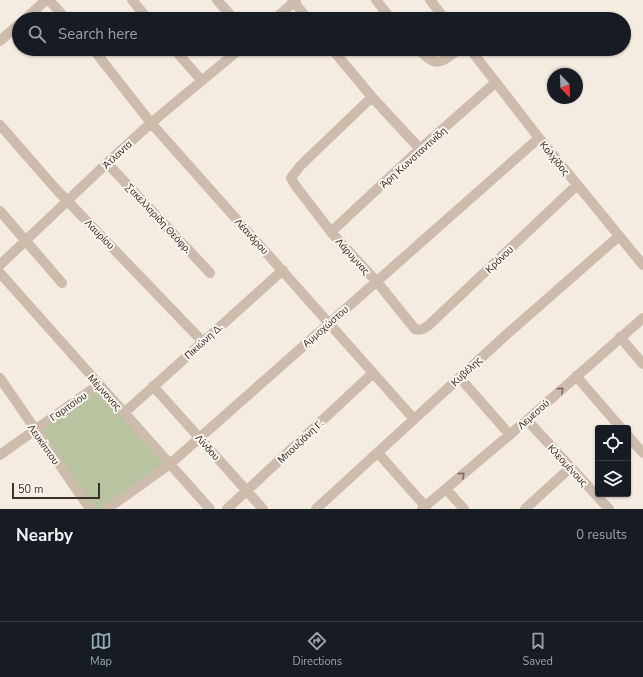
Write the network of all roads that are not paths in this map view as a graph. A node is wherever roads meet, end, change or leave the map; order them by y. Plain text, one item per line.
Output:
1 (47, 0) edge
2 (132, 0) edge
3 (217, 0) edge
4 (376, 0) edge
5 (430, 0) edge
6 (294, 1) edge
7 (32, 12) edge
8 (59, 12) edge
9 (142, 12) edge
10 (228, 12) edge
11 (282, 12) edge
12 (303, 12) edge
13 (385, 12) edge
14 (440, 12) edge
15 (12, 30) edge
16 (0, 41) edge
17 (98, 56) edge
18 (180, 56) edge
19 (232, 56) edge
20 (338, 56) edge
21 (425, 56) edge
22 (450, 56) edge
23 (476, 56) edge
24 (202, 81) junction
25 (496, 82) junction
26 (372, 97) junction
27 (151, 123) junction
28 (0, 125) edge
29 (539, 138) junction
30 (420, 149) junction
31 (107, 163) junction
32 (577, 185) junction
33 (68, 201) junction
34 (0, 211) edge
35 (331, 232) junction
36 (619, 236) junction
37 (26, 240) junction
38 (0, 265) edge
39 (643, 265) edge
40 (283, 270) junction
41 (0, 273) edge
42 (210, 273) dead end
43 (377, 282) junction
44 (62, 283) dead end
45 (643, 318) edge
46 (329, 323) junction
47 (418, 330) joint
48 (620, 337) junction
49 (203, 342) junction
50 (643, 364) edge
51 (373, 373) junction
52 (576, 376) junction
53 (0, 378) edge
54 (460, 378) junction
55 (98, 385) junction
56 (153, 386) junction
57 (124, 413) junction
58 (414, 419) junction
59 (527, 420) junction
60 (618, 425) edge
61 (34, 429) junction
62 (510, 435) junction
63 (200, 438) junction
64 (631, 439) edge
65 (378, 453) junction
66 (643, 453) edge
67 (0, 455) edge
68 (170, 464) junction
69 (571, 467) junction
70 (446, 489) junction
71 (247, 491) junction
72 (424, 508) edge
73 (90, 509) edge
74 (107, 509) edge
75 (210, 509) edge
76 (227, 509) edge
77 (263, 509) edge
78 (316, 509) edge
79 (464, 509) edge
80 (525, 509) edge
81 (609, 509) edge

1 - 7 street
1 - 8 street
2 - 9 street
3 - 10 street
4 - 13 street
5 - 14 street
6 - 11 street
6 - 12 street
15 - 16 street
17 - 27 street, Λέανδρου
18 - 24 street
19 - 24 street, Άτλαντα
20 - 26 street
21 - 22 street
23 - 25 street, Κολχίδος
24 - 27 street, Άτλαντα
25 - 29 street, Κολχίδος
25 - 30 street, Άρη Κωνσταντινίδη
26 - 30 street
26 - 35 street, Λάρυμνας
27 - 31 street, Άτλαντα
27 - 40 street, Λέανδρου
28 - 33 street, Λαυρίου
29 - 32 street, Κολχίδος
29 - 43 street, Αμμοχώστου
30 - 35 street, Άρη Κωνσταντινίδη
31 - 33 street, Άτλαντα
31 - 42 street, Σακελλαρίδη Θεόφρ.
32 - 36 street, Κολχίδος
32 - 47 street, Κρόνου
33 - 37 street, Άτλαντα
33 - 49 street, Λαυρίου
34 - 37 street
35 - 43 street, Λάρυμνας
36 - 39 street, Κολχίδος
36 - 54 street, Κυβέλης
37 - 38 street, Άτλαντα
37 - 44 street
40 - 46 street, Λέανδρου
40 - 49 street, Πικιώνη Δ.
41 - 55 street, Μέμνονος
43 - 46 street, Αμμοχώστου
43 - 47 street, Λάρυμνας
45 - 48 street, Λεμεσού
46 - 51 street, Λέανδρου
46 - 63 street, Αμμοχώστου
48 - 50 street
48 - 52 street, Λεμεσού
49 - 56 street, Πικιώνη Δ.
51 - 58 street, Λέανδρου
51 - 71 street, Μπουζιάνη Γ.
59 -> 52 street, Λεμεσού
52 - 60 street
53 - 61 street, Λευκίππου
54 - 58 street, Κυβέλης
54 - 62 street
55 - 57 street, Μέμνονος
55 - 61 street, Γαριτσίου
56 - 57 street, Πικιώνη Δ.
56 - 63 street, Λίνδου
57 - 68 street, Μέμνονος
58 - 65 street, Κυβέλης
59 - 62 street, Λεμεσού
59 - 69 street, Κλεομένους
61 - 67 street, Γαριτσίου
61 - 73 street, Λευκίππου
70 -> 62 street, Λεμεσού
63 - 68 street, Αμμοχώστου
63 - 71 street, Λίνδου
64 - 66 street
65 - 72 street
65 - 78 street, Κυβέλης
68 - 74 street, Αμμοχώστου
68 - 75 street, Μέμνονος
69 - 80 street
69 - 81 street, Κλεομένους
70 - 72 street, Λεμεσού
70 - 79 street
71 - 76 street, Μπουζιάνη Γ.
71 - 77 street, Λίνδου

